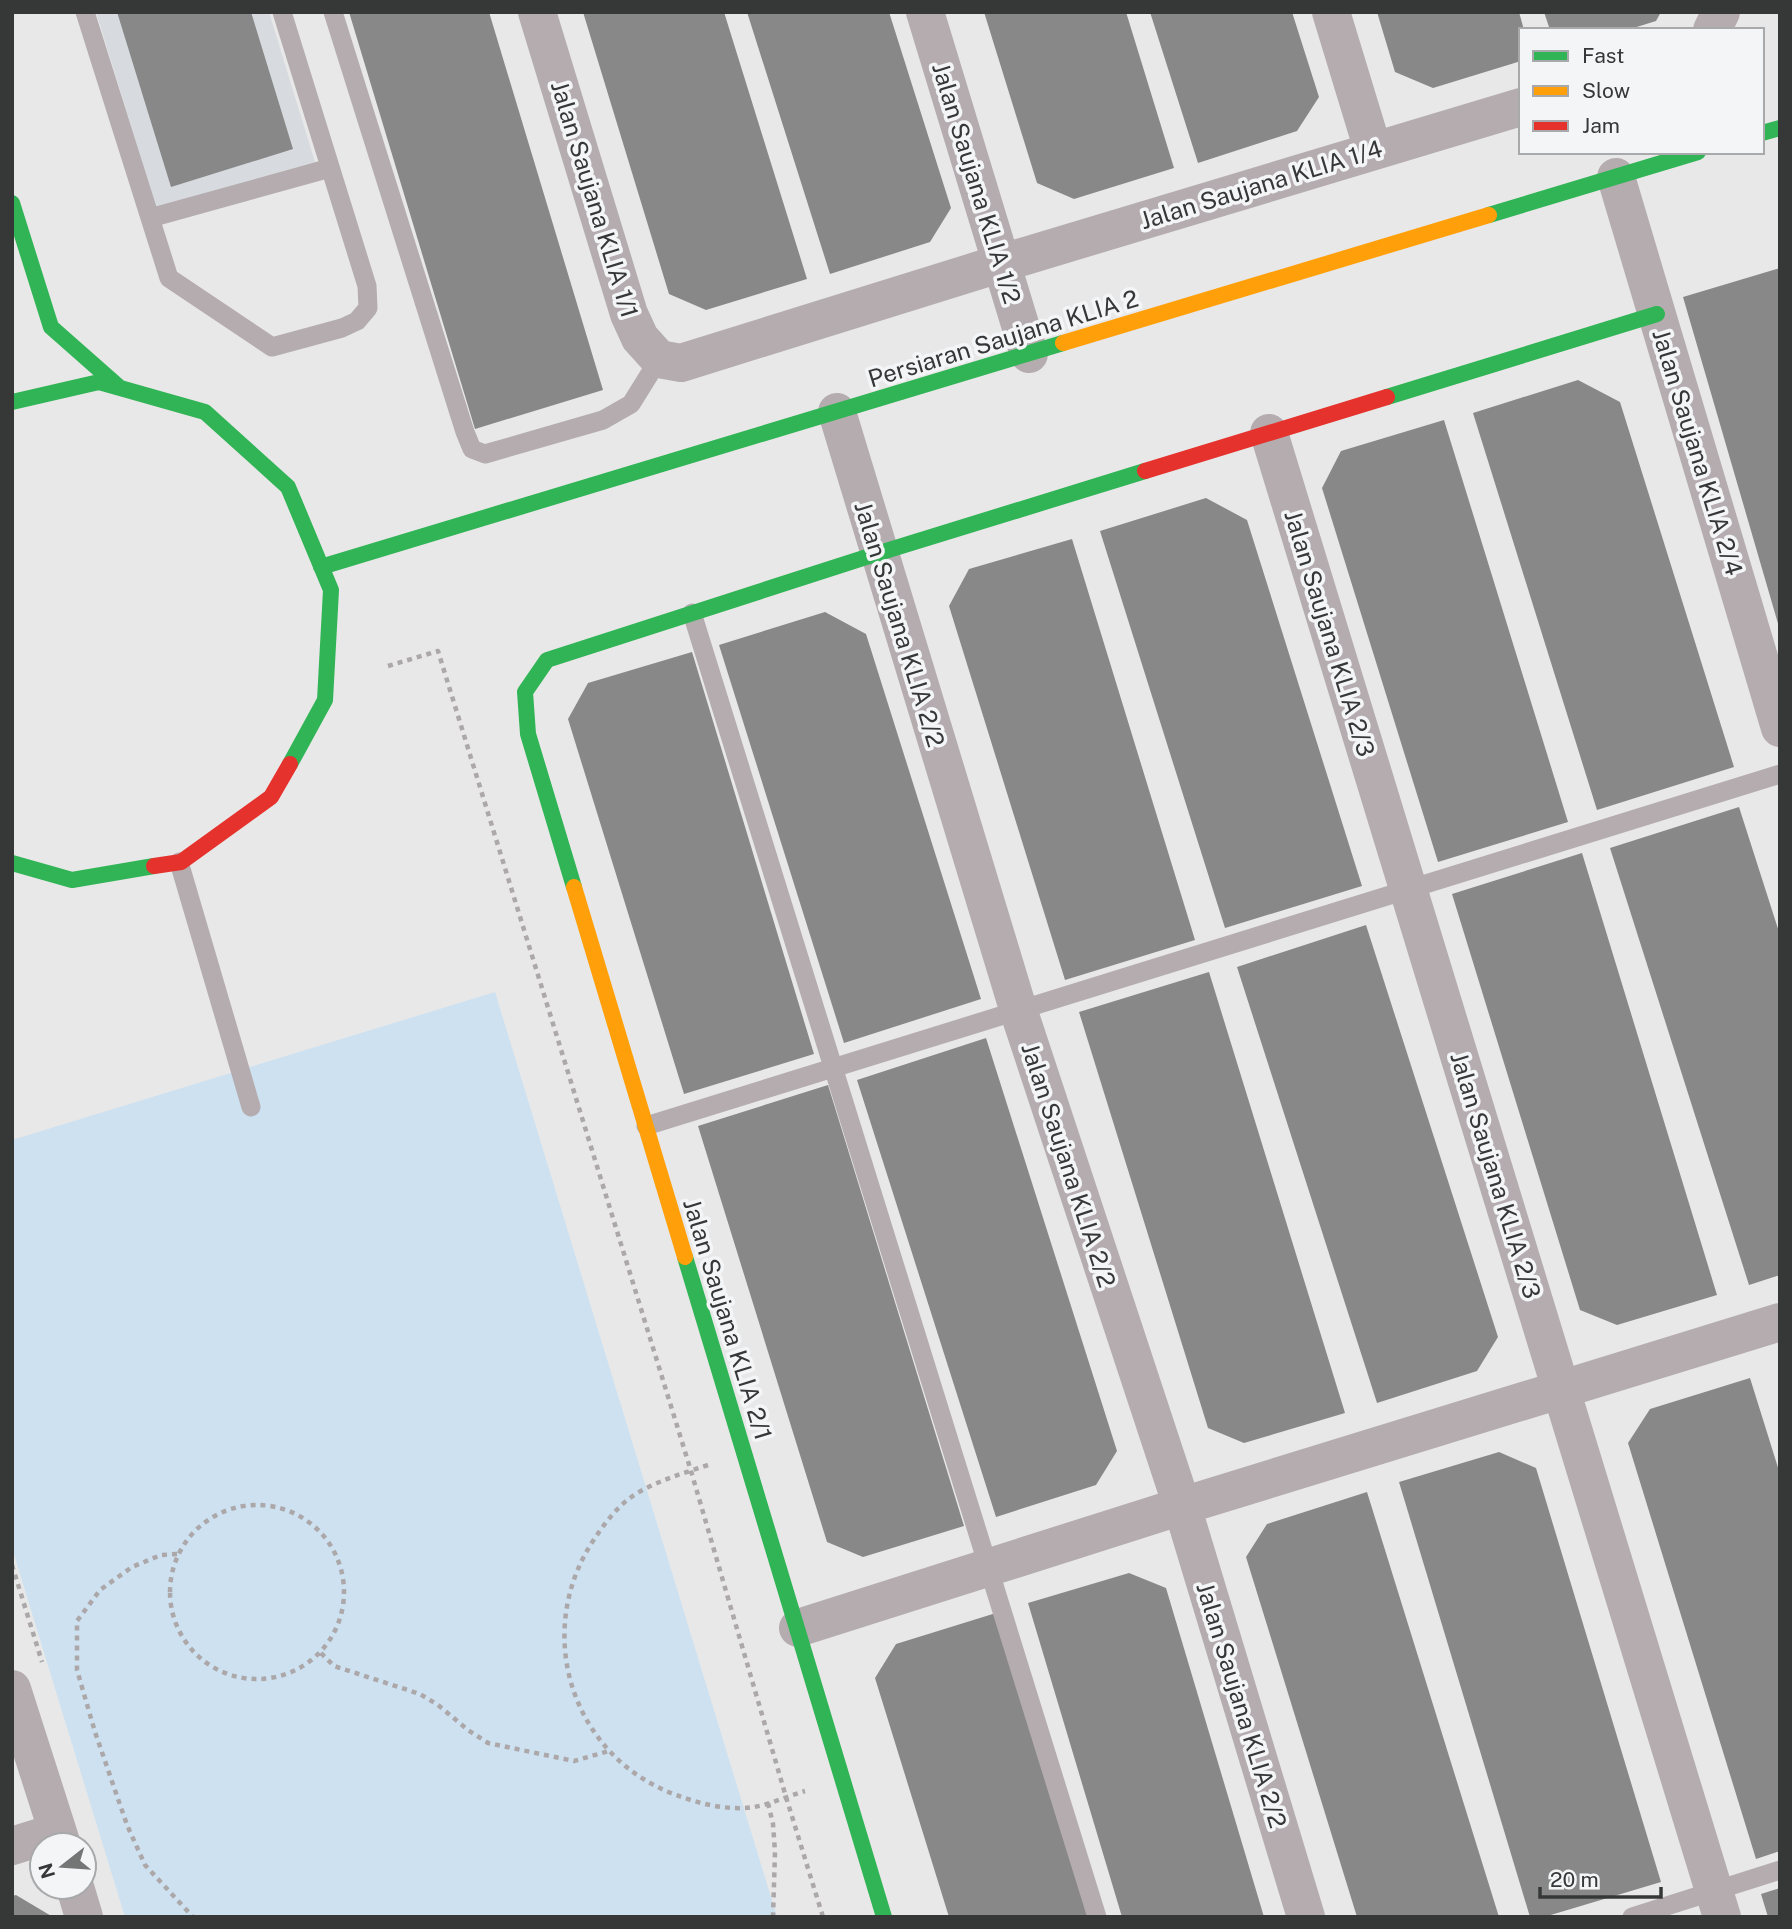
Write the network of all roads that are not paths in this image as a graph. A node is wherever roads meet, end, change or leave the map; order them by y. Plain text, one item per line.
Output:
1 (85, 12) edge
2 (282, 12) edge
3 (333, 12) edge
4 (537, 12) edge
5 (925, 12) edge
6 (1331, 12) edge
7 (1721, 12) edge
8 (1714, 28) edge
9 (1519, 108) edge
10 (1373, 150) junction
11 (1691, 154) edge
12 (330, 168) junction
13 (1616, 177) junction
14 (12, 203) edge
15 (150, 218) junction
16 (1002, 263) junction
17 (1657, 314) junction
18 (1029, 354) junction
19 (659, 359) junction
20 (119, 387) junction
21 (12, 402) edge
22 (837, 412) junction
23 (1269, 433) junction
24 (879, 554) junction
25 (321, 567) junction
26 (692, 613) junction
27 (1780, 728) edge
28 (1780, 774) edge
29 (179, 862) junction
30 (12, 863) edge
31 (1408, 889) junction
32 (1019, 1012) junction
33 (832, 1069) junction
34 (251, 1107) dead end
35 (646, 1126) junction
36 (1780, 1322) edge
37 (1562, 1391) junction
38 (1182, 1506) junction
39 (990, 1567) junction
40 (798, 1628) junction
41 (12, 1689) edge
42 (57, 1831) edge
43 (1780, 1870) edge
44 (1718, 1904) edge
45 (884, 1917) edge
46 (1097, 1917) edge
47 (1306, 1917) edge
48 (1632, 1917) edge

1 - 15 lane
2 - 12 lane
3 - 19 lane
4 - 19 street, Jalan Saujana KLIA 1/1
5 - 16 street, Jalan Saujana KLIA 1/2
6 - 10 street
7 - 8 street
9 - 10 street, Jalan Saujana KLIA 1/4
10 - 16 street, Jalan Saujana KLIA 1/4
11 - 13 street, Persiaran Saujana KLIA 2
12 - 15 lane
12 - 15 lane
13 - 17 street, Jalan Saujana KLIA 2/4
13 - 18 street, Persiaran Saujana KLIA 2
14 - 20 street
16 - 18 street, Jalan Saujana KLIA 1/2
16 - 19 street
17 - 23 street, Jalan Saujana KLIA 2/1
17 - 27 street, Jalan Saujana KLIA 2/4
18 - 22 street, Persiaran Saujana KLIA 2
20 - 21 street
20 - 25 street
22 - 24 street, Jalan Saujana KLIA 2/2
22 - 25 street, Persiaran Saujana KLIA 2
23 - 24 street, Jalan Saujana KLIA 2/1
23 - 31 street, Jalan Saujana KLIA 2/3
24 - 26 street, Jalan Saujana KLIA 2/1
24 - 32 street, Jalan Saujana KLIA 2/2
25 - 29 street
26 - 33 lane
26 - 35 street, Jalan Saujana KLIA 2/1
28 - 31 lane
29 - 30 street
29 - 34 lane
31 - 32 lane
31 - 37 street, Jalan Saujana KLIA 2/3
32 - 33 lane
32 - 38 street, Jalan Saujana KLIA 2/2
33 - 35 lane
33 - 39 lane
35 - 40 street, Jalan Saujana KLIA 2/1
36 - 37 street
37 - 38 street
37 - 44 street, Jalan Saujana KLIA 2/3
38 - 39 street
38 - 47 street, Jalan Saujana KLIA 2/2
39 - 40 street
39 - 46 lane
40 - 45 street, Jalan Saujana KLIA 2/1
41 - 42 street
43 - 44 lane
44 - 48 lane

